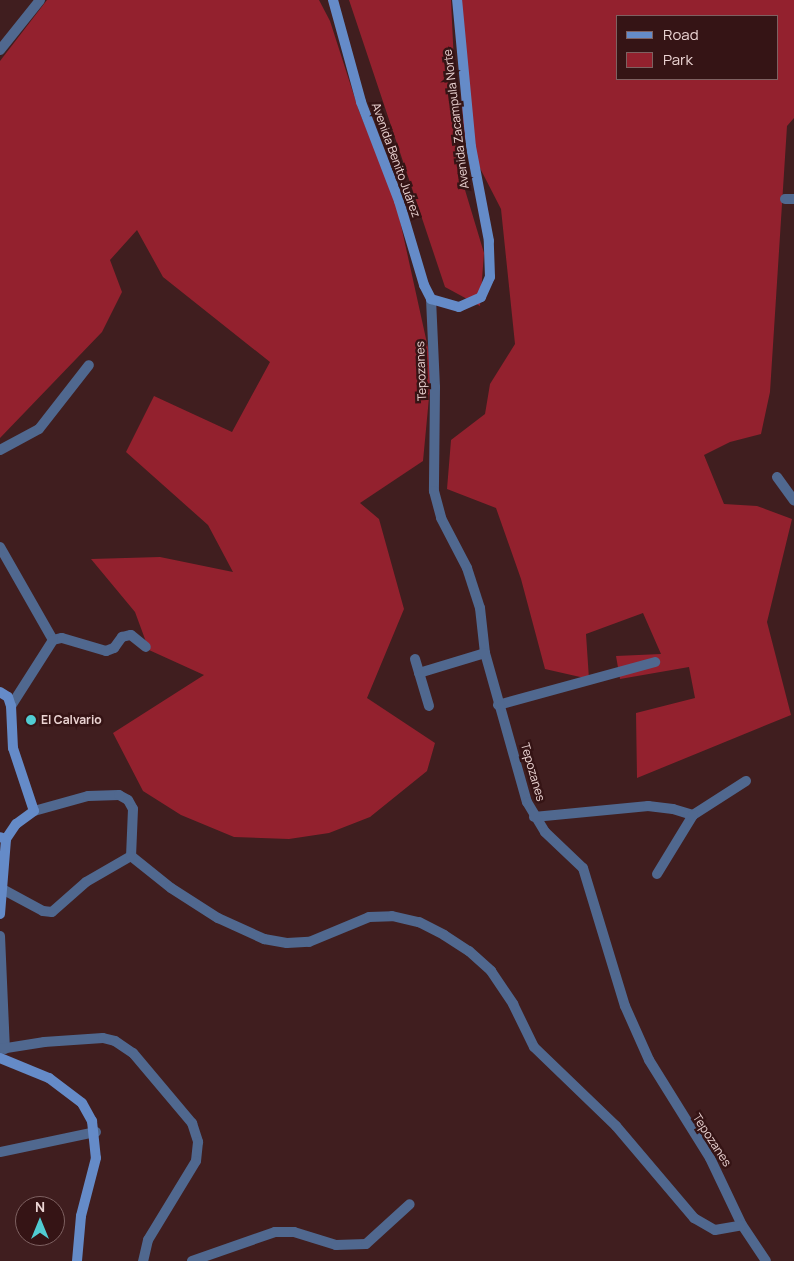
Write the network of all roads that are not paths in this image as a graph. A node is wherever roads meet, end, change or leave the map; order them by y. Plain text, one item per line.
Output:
1 (40, 0) edge
2 (333, 0) edge
3 (456, 0) edge
4 (0, 50) edge
5 (431, 299) junction
6 (88, 365) dead end
7 (0, 450) edge
8 (777, 477) dead end
9 (794, 500) edge
10 (0, 546) edge
11 (53, 640) junction
12 (146, 646) dead end
13 (485, 653) junction
14 (415, 659) dead end
15 (655, 662) dead end
16 (419, 673) junction
17 (0, 692) edge
18 (498, 705) junction
19 (11, 706) junction
20 (429, 706) dead end
21 (746, 781) dead end
22 (34, 811) junction
23 (693, 815) junction
24 (534, 817) junction
25 (3, 838) edge
26 (131, 856) junction
27 (3, 870) edge
28 (657, 874) dead end
29 (4, 890) junction
30 (0, 914) edge
31 (0, 936) edge
32 (2, 1052) edge
33 (96, 1132) junction
34 (0, 1152) edge
35 (410, 1204) dead end
36 (742, 1225) junction
37 (77, 1261) edge
38 (143, 1261) edge
39 (192, 1261) edge
40 (766, 1261) edge

1 - 4 street
2 - 5 main road, Avenida Benito Juárez
3 - 5 main road, Avenida Zacampula Norte
5 - 13 street, Tepozanes
6 - 7 street
8 - 9 street
10 - 11 street
11 - 12 street
11 - 19 street
13 - 16 street
13 - 18 street, Tepozanes
14 - 16 street
15 - 18 street
16 - 20 street
17 - 19 main road
18 - 24 street, Tepozanes
19 - 22 main road
21 - 23 street
22 - 25 main road
22 - 26 street
23 - 24 street
23 - 28 street
24 - 36 street, Tepozanes
25 - 27 main road
26 - 29 street
26 - 36 street
27 - 29 main road
29 - 30 main road
31 - 32 street
32 - 33 main road
32 - 38 street
33 - 34 street
33 - 37 main road
35 - 39 street
36 - 40 street, Tepozanes

